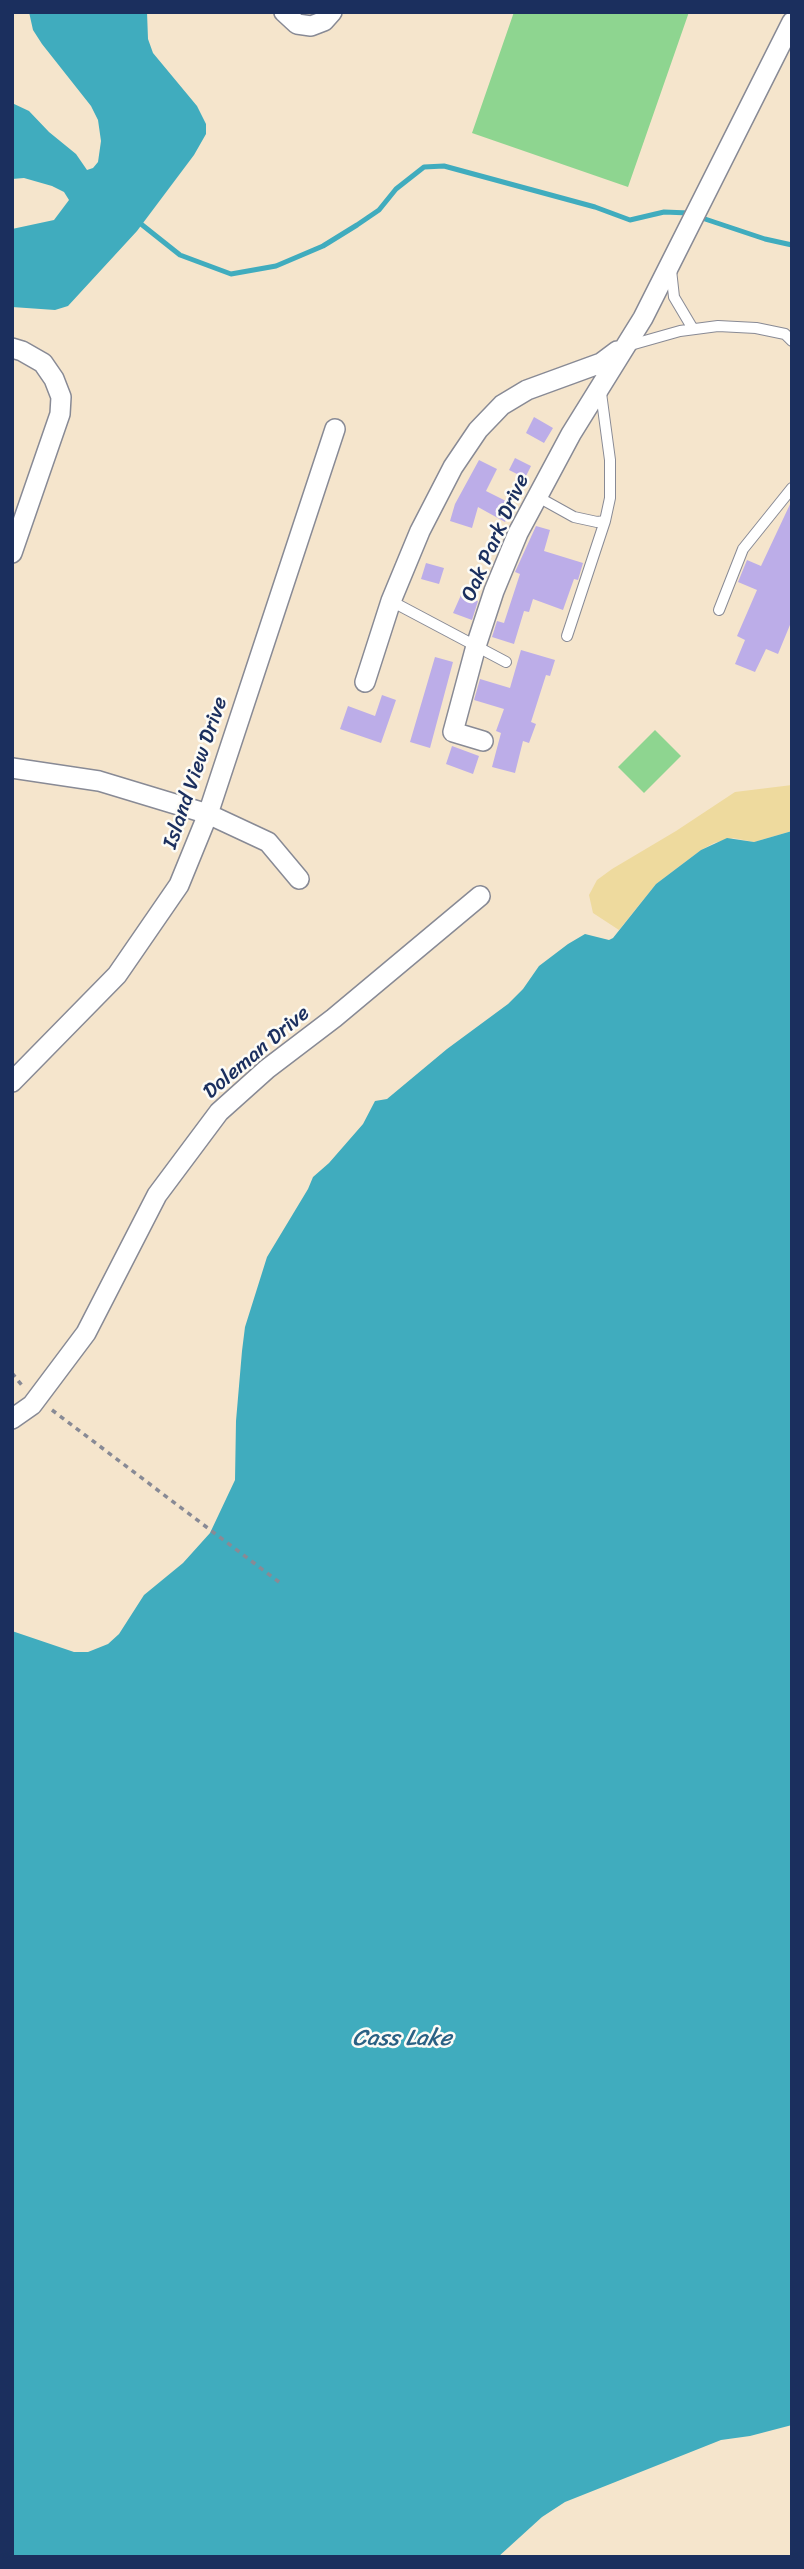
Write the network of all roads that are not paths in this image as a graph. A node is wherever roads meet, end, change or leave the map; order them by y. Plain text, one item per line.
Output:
1 (284, 12) edge
2 (332, 12) edge
3 (792, 22) edge
4 (670, 265) junction
5 (693, 329) junction
6 (792, 341) edge
7 (624, 347) junction
8 (12, 348) edge
9 (600, 386) junction
10 (335, 429) dead end
11 (792, 488) edge
12 (538, 497) junction
13 (605, 521) junction
14 (12, 553) edge
15 (391, 601) junction
16 (719, 610) dead end
17 (567, 636) dead end
18 (476, 646) junction
19 (506, 662) dead end
20 (365, 682) dead end
21 (483, 741) dead end
22 (12, 768) edge
23 (208, 814) junction
24 (299, 879) dead end
25 (480, 896) dead end
26 (12, 1082) edge
27 (12, 1419) edge

1 - 2 street
3 - 4 street, Oak Park Drive
4 - 5 lane
4 - 7 street, Oak Park Drive
5 - 6 lane
5 - 7 lane
7 - 9 street, Oak Park Drive
7 - 15 street, Oak Park Drive
8 - 14 street
9 - 12 street, Oak Park Drive
9 - 13 lane
10 - 23 street, Island View Drive
11 - 16 lane
12 - 13 lane
12 - 18 street, Oak Park Drive
13 - 17 lane
15 - 18 lane
15 - 20 street, Oak Park Drive
18 - 19 lane
18 - 21 street, Oak Park Drive
22 - 23 street
23 - 24 street
23 - 26 street, Island View Drive
25 - 27 street, Doleman Drive

